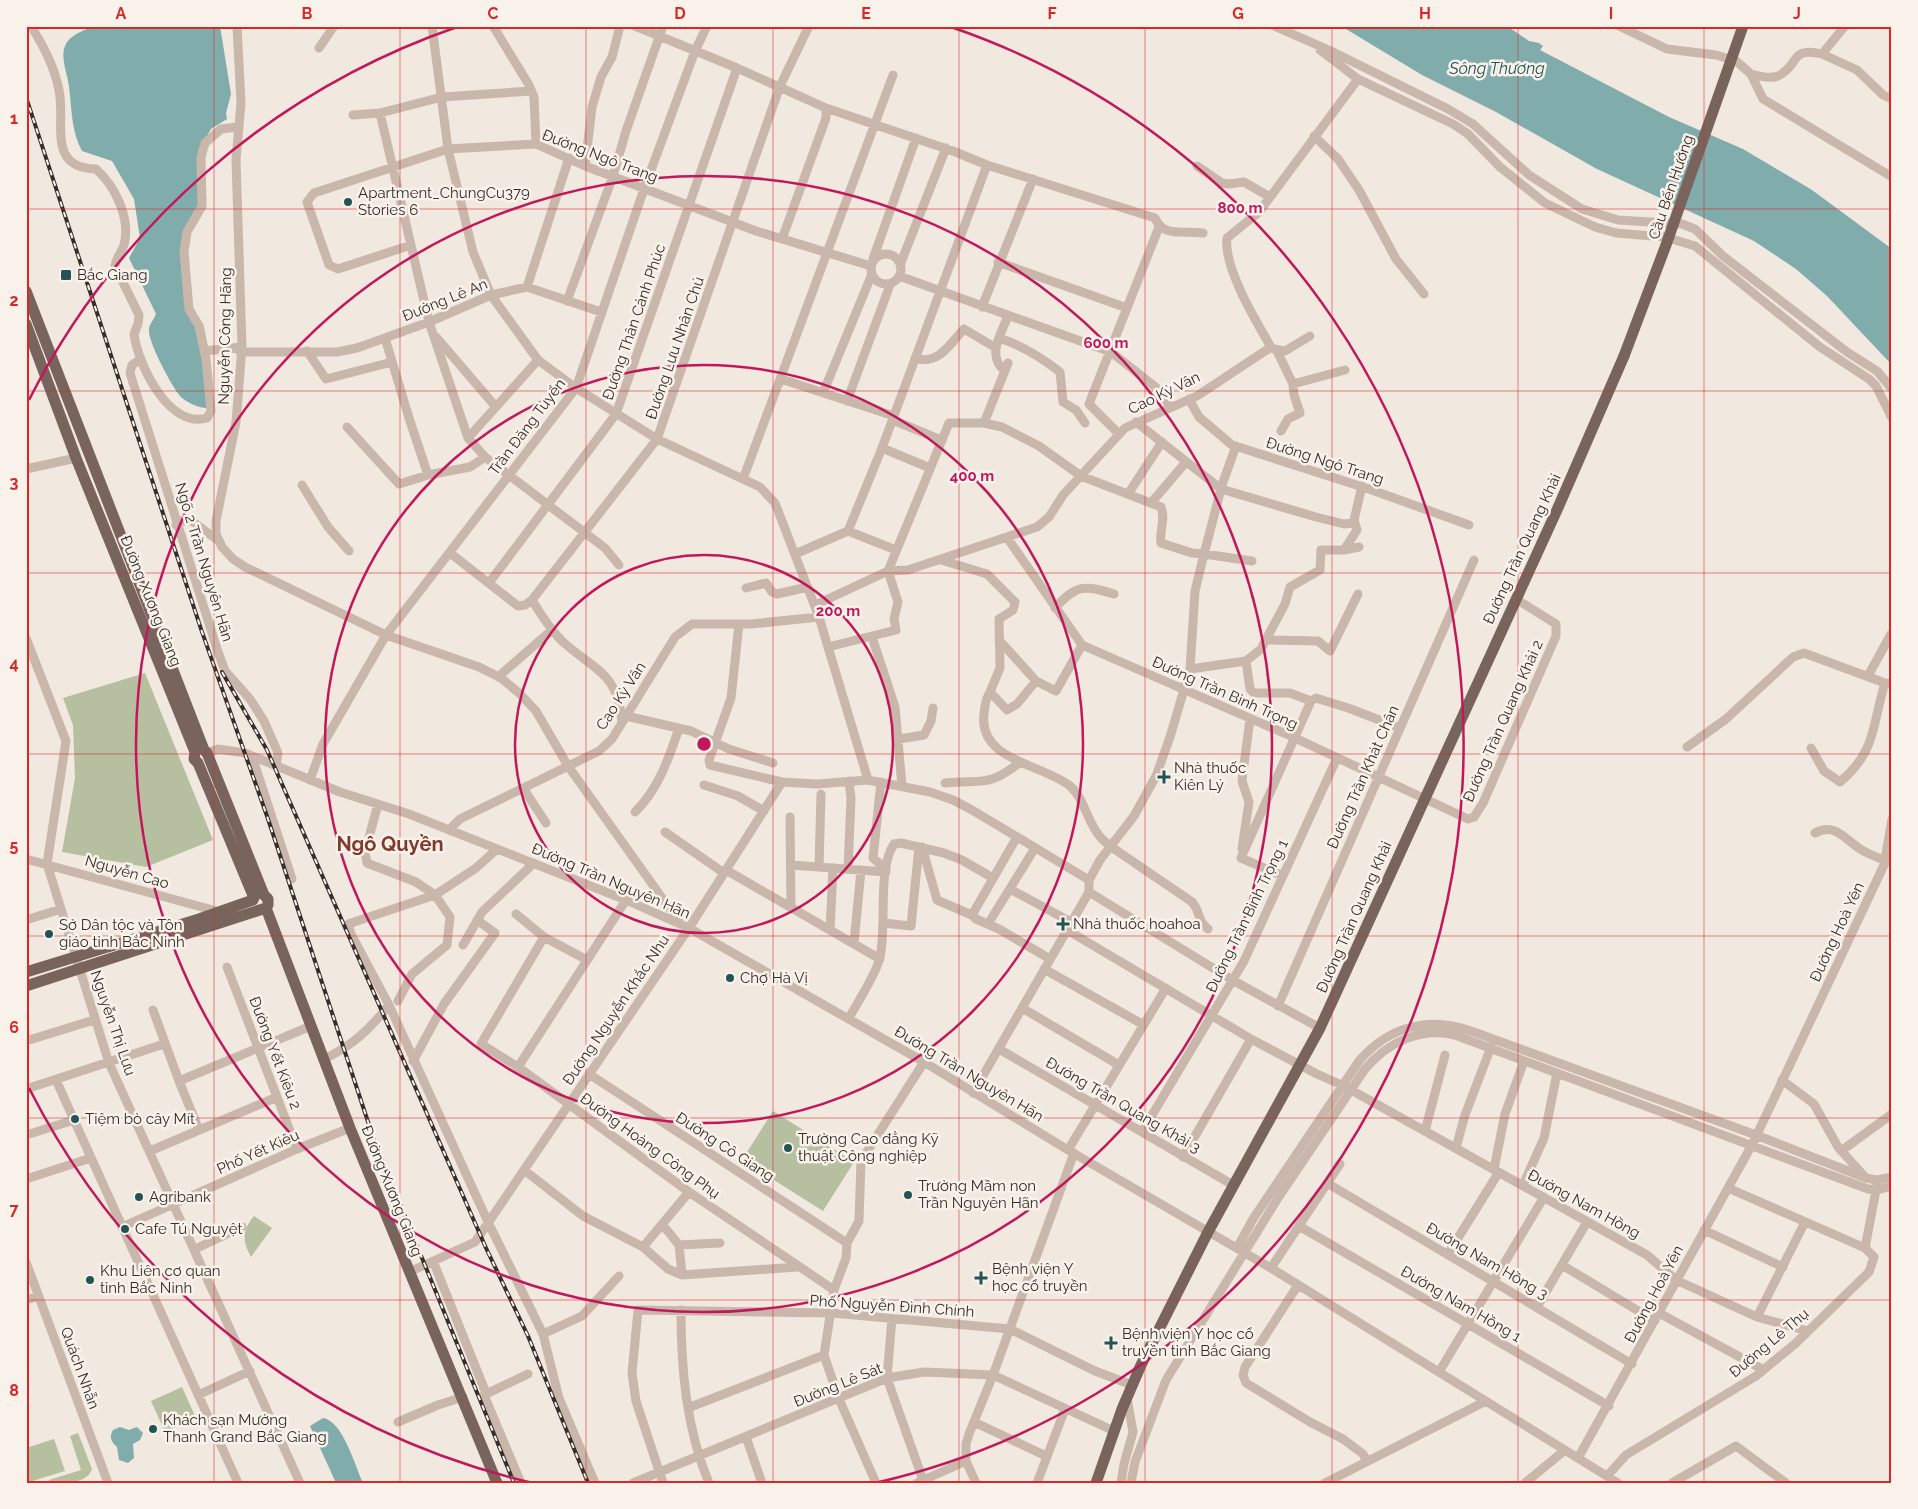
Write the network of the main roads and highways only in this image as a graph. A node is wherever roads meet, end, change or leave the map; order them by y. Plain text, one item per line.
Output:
1 (1743, 26) edge
2 (26, 291) edge
3 (26, 324) edge
4 (1624, 356) joint
5 (89, 454) junction
6 (77, 458) junction
7 (202, 755) junction
8 (259, 902) junction
9 (201, 924) junction
10 (26, 972) edge
11 (26, 986) edge
12 (497, 1483) edge
13 (1096, 1483) edge

1 - 4 main road, Cầu Bến Hướng, bridge
2 - 5 main road, Đường Xương Giang
3 - 6 main road, Đường Xương Giang
4 - 13 main road, Đường Trần Quang Khải
5 - 6 main road
5 - 7 main road, Đường Xương Giang
6 - 7 main road, Đường Xương Giang
7 - 8 main road, Đường Xương Giang
8 - 9 main road
8 - 9 main road
8 - 12 main road, Đường Xương Giang
9 - 10 main road
9 - 11 main road

